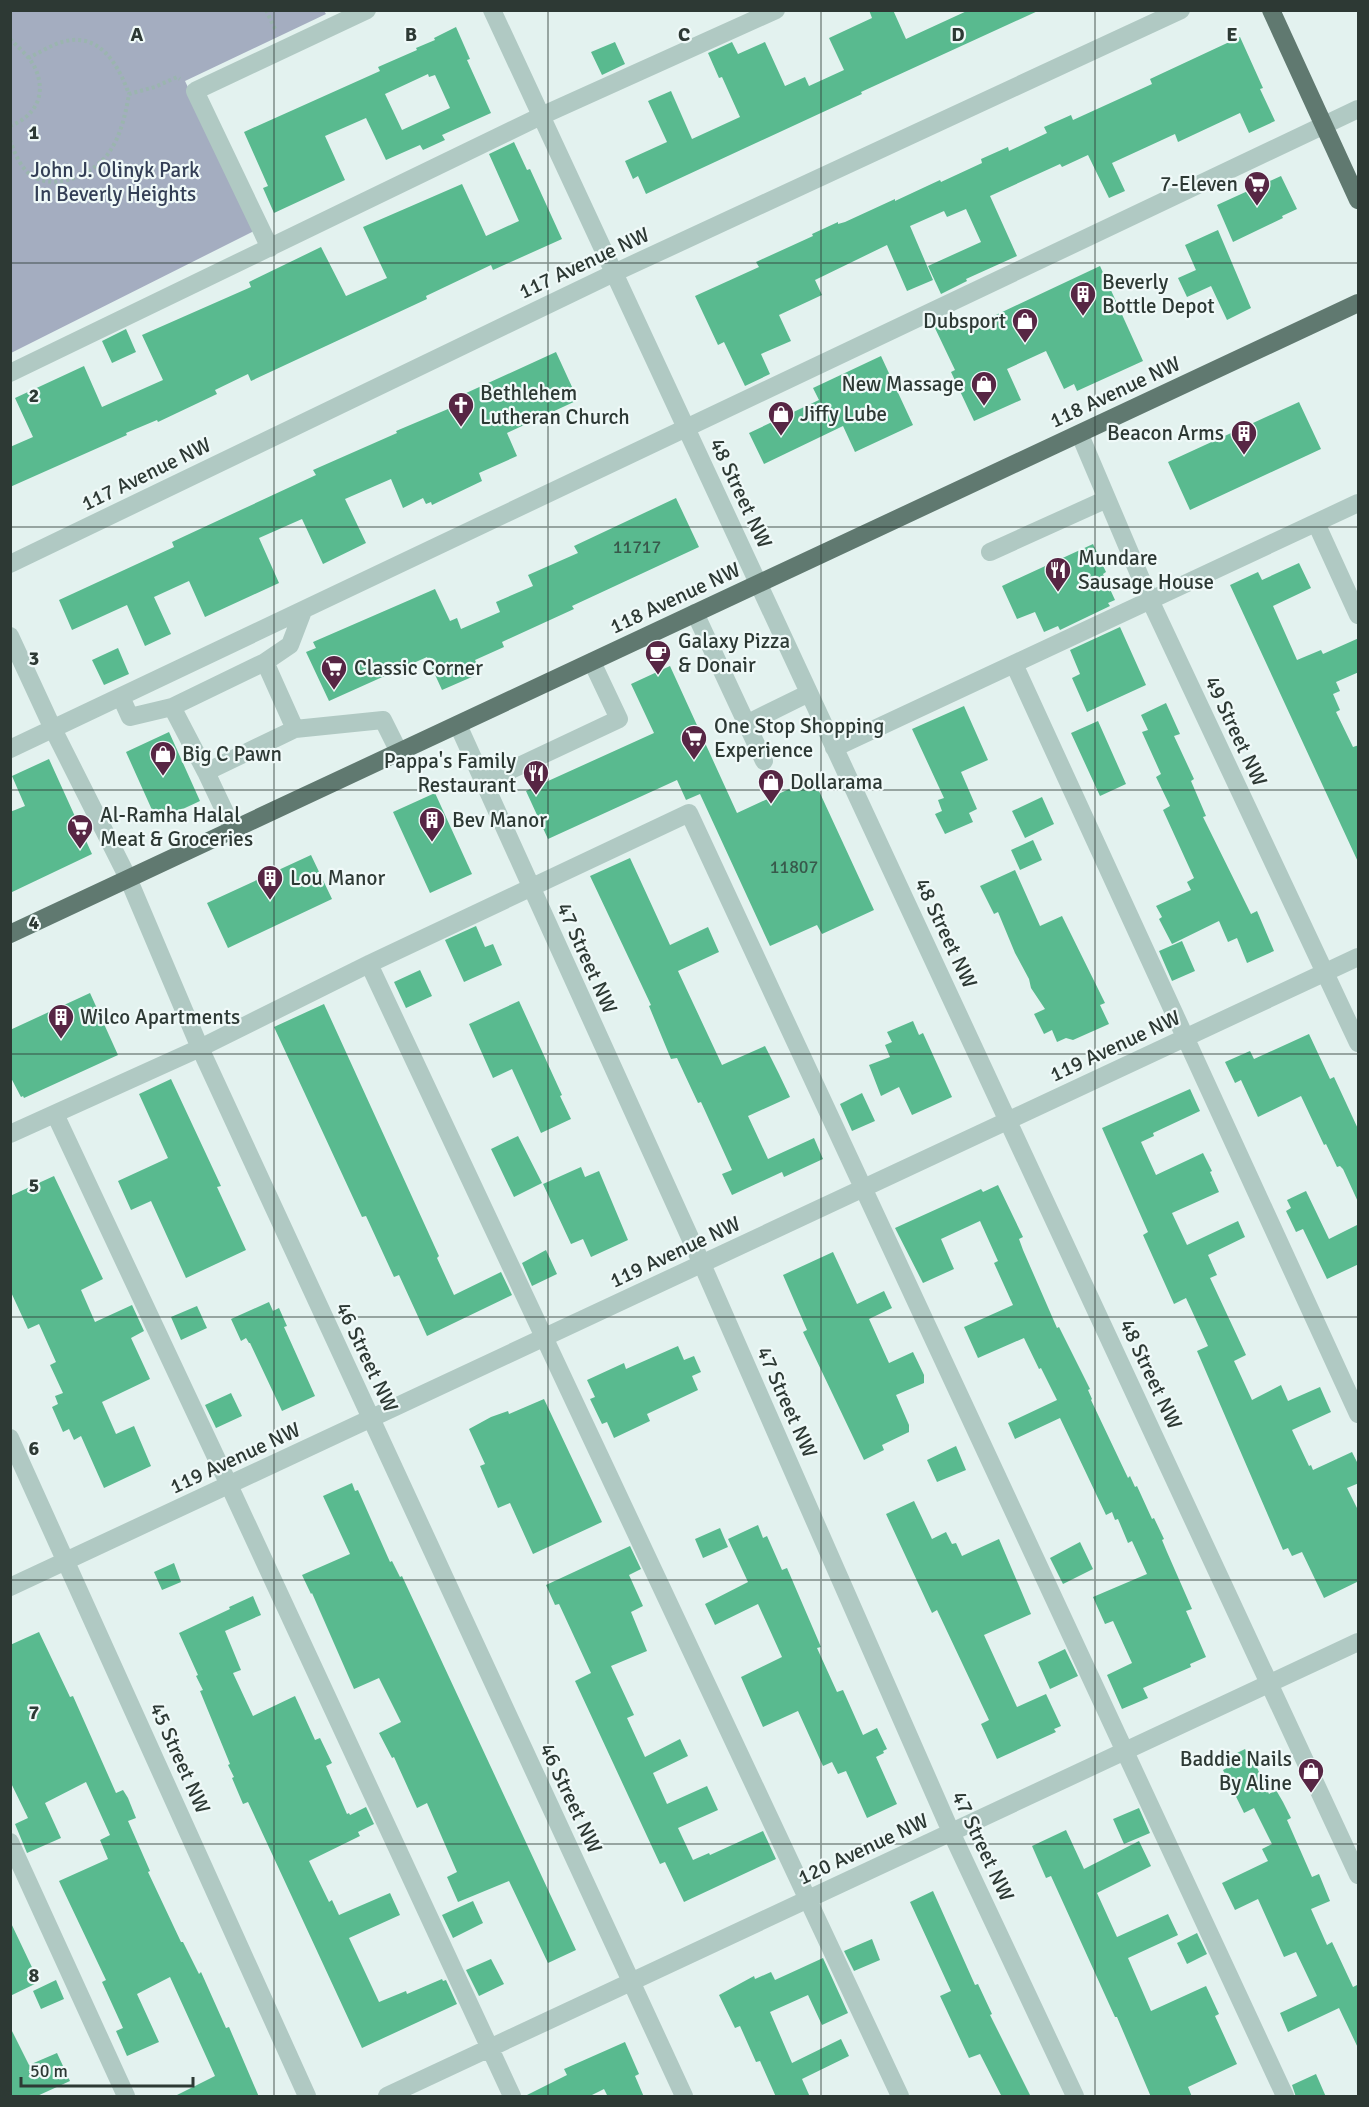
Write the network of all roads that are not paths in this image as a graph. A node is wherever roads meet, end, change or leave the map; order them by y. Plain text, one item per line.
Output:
1 (367, 10) edge
2 (492, 10) edge
3 (776, 10) edge
4 (1180, 10) edge
5 (1271, 10) edge
6 (341, 16) edge
7 (1359, 109) edge
8 (541, 116) junction
9 (1325, 124) junction
10 (1359, 201) edge
11 (270, 248) junction
12 (614, 273) junction
13 (1359, 303) edge
14 (10, 373) edge
15 (686, 429) junction
16 (1080, 435) junction
17 (1107, 499) junction
18 (1359, 503) edge
19 (1316, 523) junction
20 (990, 552) dead end
21 (10, 564) edge
22 (759, 584) junction
23 (1150, 600) junction
24 (303, 611) junction
25 (695, 614) junction
26 (1359, 615) edge
27 (10, 636) edge
28 (264, 662) junction
29 (592, 662) junction
30 (1014, 664) junction
31 (809, 693) junction
32 (121, 697) junction
33 (172, 707) junction
34 (746, 724) junction
35 (458, 725) junction
36 (53, 729) junction
37 (296, 729) junction
38 (834, 748) junction
39 (10, 749) edge
40 (399, 753) junction
41 (764, 761) dead end
42 (206, 772) junction
43 (483, 783) junction
44 (233, 829) junction
45 (128, 878) junction
46 (530, 887) junction
47 (10, 934) edge
48 (1359, 957) edge
49 (369, 964) junction
50 (1326, 972) junction
51 (1186, 1038) junction
52 (1359, 1043) edge
53 (200, 1048) junction
54 (55, 1114) junction
55 (1008, 1121) junction
56 (10, 1134) edge
57 (862, 1189) junction
58 (702, 1264) junction
59 (545, 1337) junction
60 (1359, 1414) edge
61 (371, 1419) junction
62 (10, 1438) edge
63 (229, 1485) junction
64 (67, 1561) junction
65 (10, 1587) edge
66 (1359, 1642) edge
67 (1269, 1683) junction
68 (1124, 1752) junction
69 (951, 1832) junction
70 (10, 1842) edge
71 (1359, 1875) edge
72 (808, 1899) junction
73 (631, 1982) junction
74 (490, 2048) junction
75 (126, 2097) edge
76 (307, 2097) edge
77 (387, 2097) edge
78 (512, 2097) edge
79 (684, 2097) edge
80 (900, 2097) edge
81 (1075, 2097) edge
82 (1285, 2097) edge

1 - 6 street
2 - 8 street, 48 Street NW
3 - 8 street
4 - 12 street, 117 Avenue NW
5 - 9 main road
6 - 11 street
7 - 9 street
8 - 11 street
8 - 12 street, 48 Street NW
9 - 10 main road
9 - 15 street
11 - 14 street
12 - 15 street, 48 Street NW
12 - 21 street, 117 Avenue NW
13 - 16 main road, 118 Avenue NW
15 - 22 street, 48 Street NW
15 - 24 street
16 - 17 street, 49 Street NW
16 - 22 main road, 118 Avenue NW
17 - 20 street
17 - 23 street, 49 Street NW
18 - 19 street
19 - 23 street
19 - 26 street
22 - 25 main road, 118 Avenue NW
22 - 31 street, 48 Street NW
23 - 30 street
23 - 50 street, 49 Street NW
24 - 28 street
24 - 32 street
25 - 29 main road, 118 Avenue NW
25 - 34 street
27 - 36 street, 46 Street NW
28 - 33 street
28 - 37 street
29 - 35 main road, 118 Avenue NW
29 - 43 street
30 - 38 street
30 - 51 street
31 - 34 street
31 - 38 street, 48 Street NW
32 - 33 street
32 - 36 street
33 - 42 street
34 - 41 street
35 - 40 main road, 118 Avenue NW
35 - 43 street, 47 Street NW
36 - 39 street
36 - 45 street, 46 Street NW
37 - 40 street
37 - 42 street
38 - 55 street, 48 Street NW
40 - 44 main road, 118 Avenue NW
42 - 44 street
43 - 46 street, 47 Street NW
44 - 45 main road, 118 Avenue NW
45 - 47 main road, 118 Avenue NW
45 - 53 street, 46 Street NW
46 - 49 street
46 - 57 street
46 - 58 street, 47 Street NW
48 - 50 street, 119 Avenue NW
49 - 53 street
49 - 59 street
50 - 51 street, 119 Avenue NW
50 - 52 street, 49 Street NW
51 - 55 street, 119 Avenue NW
51 - 60 street
53 - 54 street
53 - 61 street, 46 Street NW
54 - 56 street
54 - 63 street
55 - 57 street, 119 Avenue NW
55 - 67 street, 48 Street NW
57 - 58 street, 119 Avenue NW
57 - 68 street
58 - 59 street, 119 Avenue NW
58 - 69 street, 47 Street NW
59 - 61 street, 119 Avenue NW
59 - 72 street
61 - 63 street, 119 Avenue NW
61 - 73 street, 46 Street NW
62 - 64 street, 45 Street NW
63 - 64 street, 119 Avenue NW
63 - 74 street
64 - 65 street, 119 Avenue NW
64 - 76 street, 45 Street NW
66 - 67 street, 120 Avenue NW
67 - 68 street, 120 Avenue NW
67 - 71 street, 48 Street NW
68 - 69 street, 120 Avenue NW
68 - 82 street
69 - 72 street, 120 Avenue NW
69 - 81 street, 47 Street NW
70 - 75 street
72 - 73 street, 120 Avenue NW
72 - 80 street
73 - 74 street, 120 Avenue NW
73 - 79 street, 46 Street NW
74 - 77 street, 120 Avenue NW
74 - 78 street

